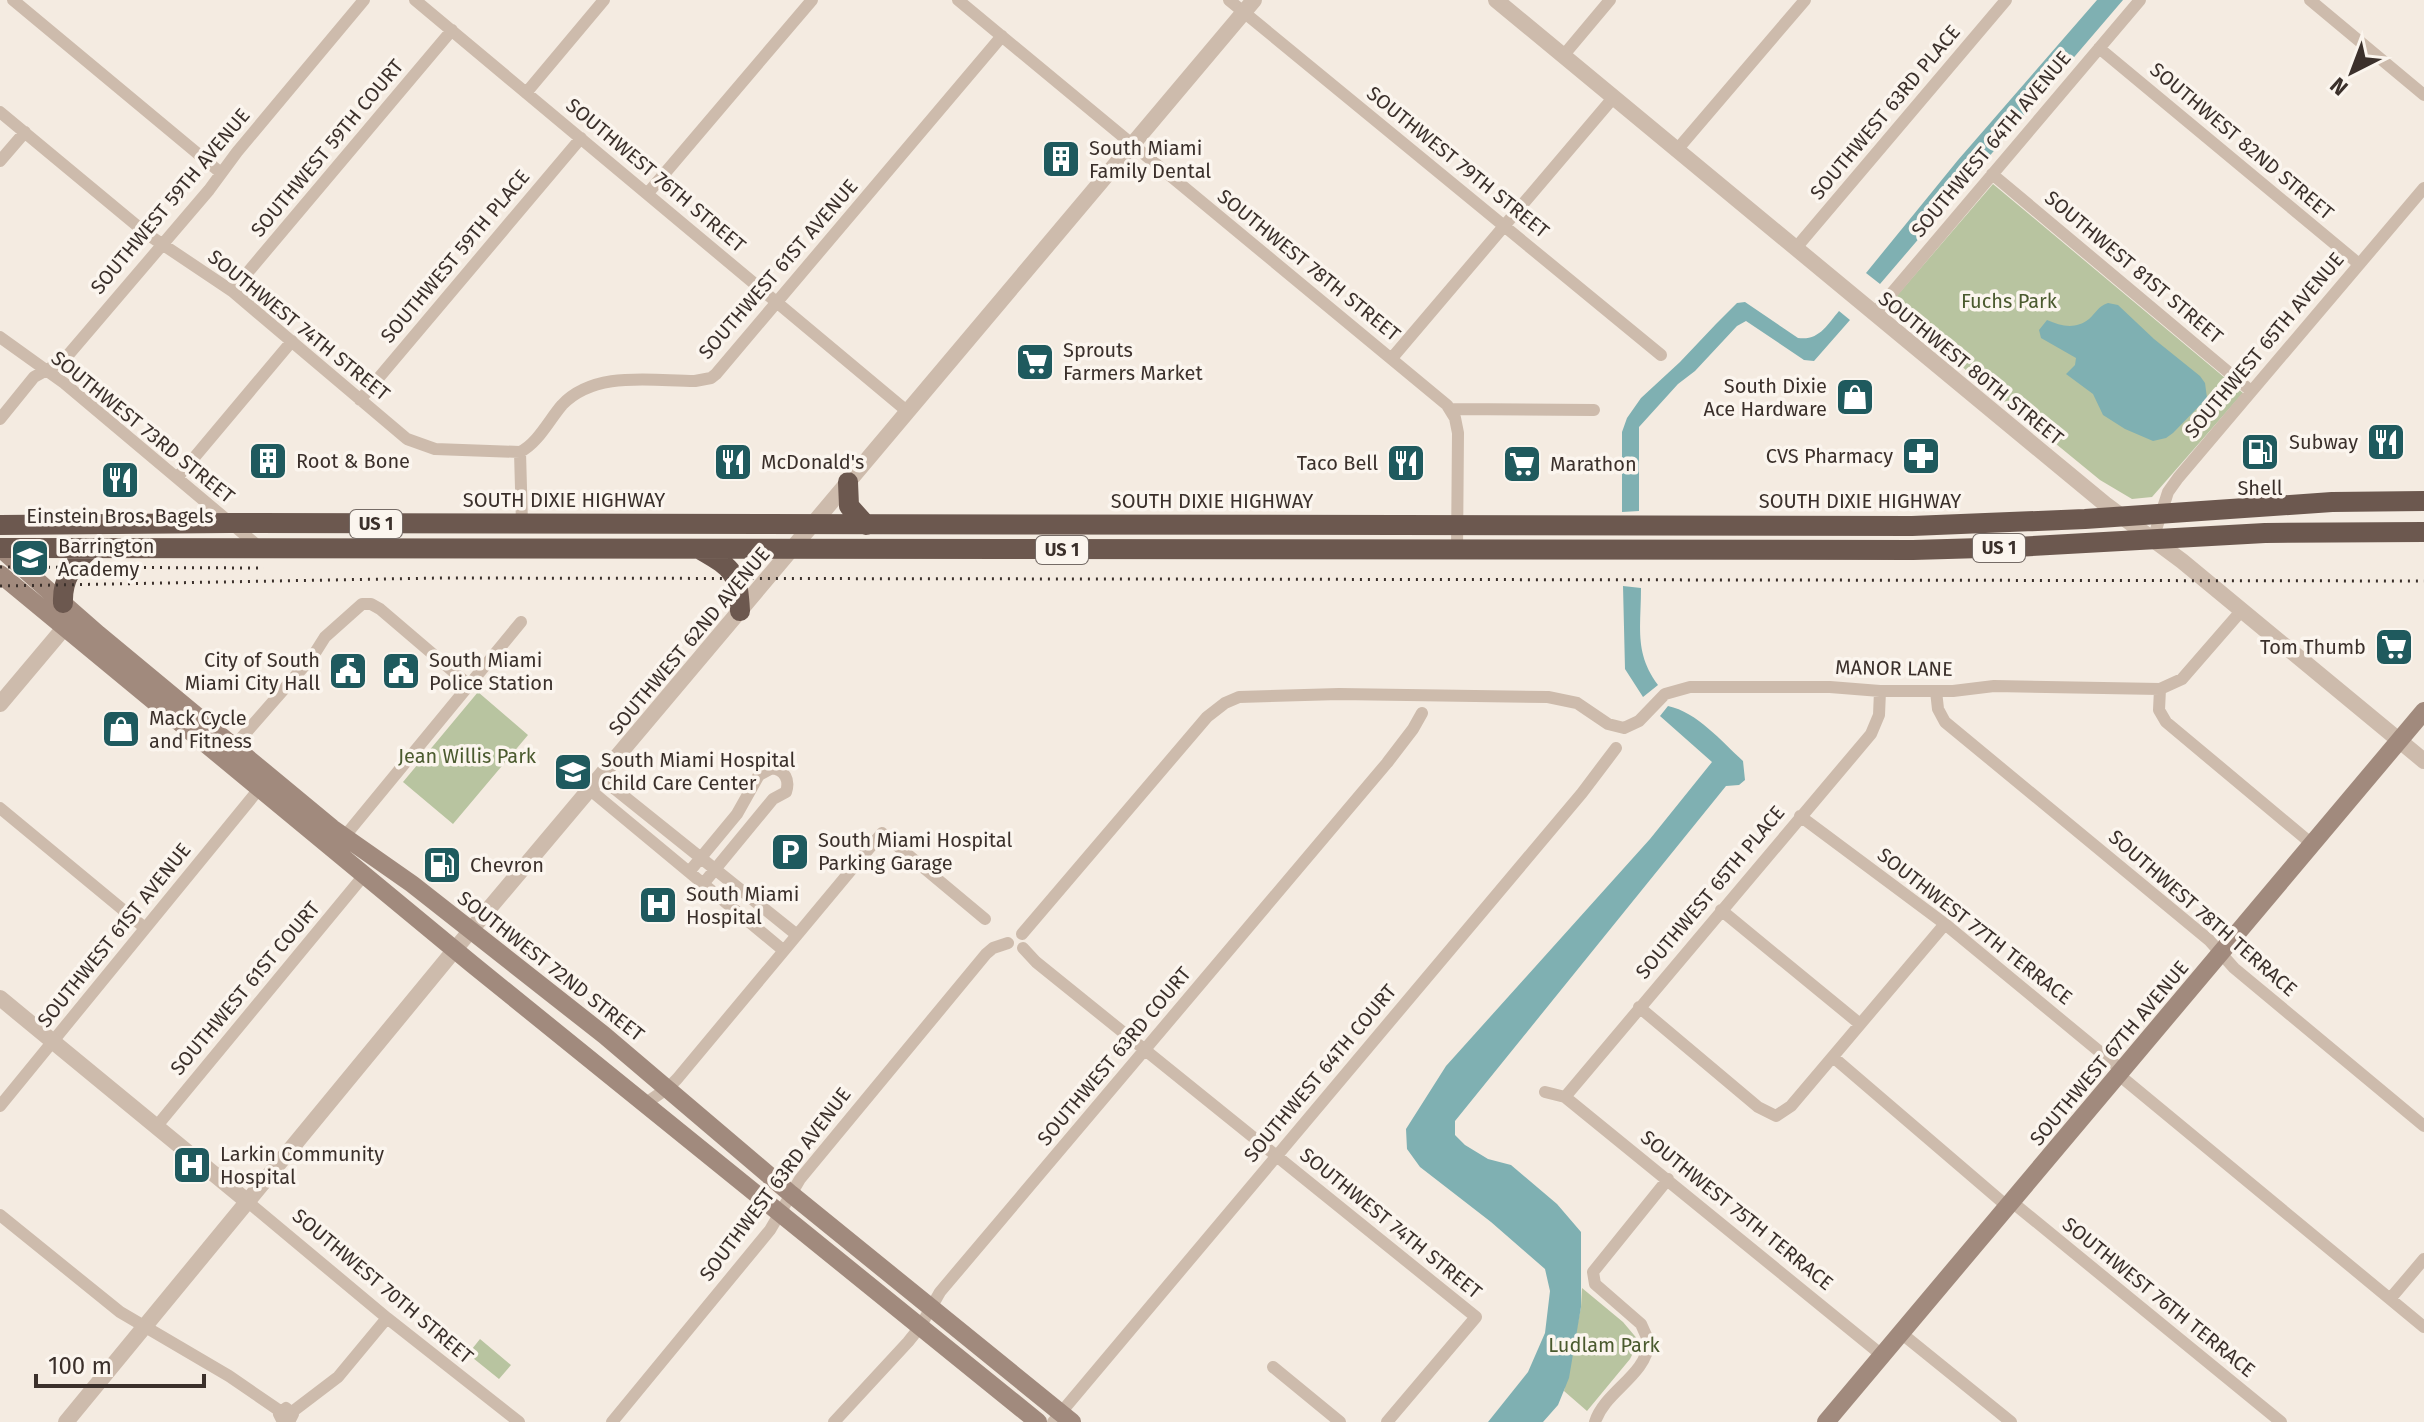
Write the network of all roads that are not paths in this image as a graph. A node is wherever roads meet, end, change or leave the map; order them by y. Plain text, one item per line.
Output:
1 (13, 0) edge
2 (364, 0) edge
3 (415, 0) edge
4 (604, 0) edge
5 (812, 0) edge
6 (958, 0) edge
7 (1229, 0) edge
8 (1496, 0) edge
9 (1610, 0) edge
10 (1805, 0) edge
11 (2006, 0) edge
12 (2140, 0) edge
13 (2310, 0) edge
14 (1249, 6) edge
15 (452, 30) junction
16 (1002, 36) junction
17 (2099, 48) junction
18 (1563, 56) junction
19 (526, 93) junction
20 (2424, 95) edge
21 (1613, 98) junction
22 (0, 112) edge
23 (25, 132) junction
24 (581, 138) junction
25 (1131, 145) junction
26 (1676, 151) junction
27 (0, 161) edge
28 (221, 173) junction
29 (1992, 174) junction
30 (2424, 188) edge
31 (648, 193) junction
32 (1504, 225) junction
33 (163, 245) junction
34 (1795, 249) junction
35 (2359, 264) junction
36 (232, 291) junction
37 (778, 302) junction
38 (1876, 316) junction
39 (0, 337) edge
40 (292, 341) junction
41 (1661, 355) dead end
42 (1392, 358) junction
43 (47, 371) junction
44 (2251, 391) junction
45 (360, 400) junction
46 (1450, 409) junction
47 (1594, 410) dead end
48 (908, 412) junction
49 (0, 419) edge
50 (520, 452) junction
51 (177, 478) junction
52 (848, 482) junction
53 (2424, 501) edge
54 (2162, 513) junction
55 (2120, 517) junction
56 (230, 523) junction
57 (522, 524) junction
58 (0, 525) edge
59 (813, 525) junction
60 (866, 525) junction
61 (1456, 525) junction
62 (1811, 525) junction
63 (2424, 532) edge
64 (2153, 539) junction
65 (0, 548) edge
66 (260, 548) junction
67 (1733, 548) junction
68 (90, 549) junction
69 (485, 549) junction
70 (549, 549) junction
71 (701, 550) junction
72 (793, 550) junction
73 (1457, 551) junction
74 (0, 574) edge
75 (63, 603) junction
76 (2242, 610) junction
77 (740, 611) junction
78 (521, 622) dead end
79 (64, 628) junction
80 (98, 634) junction
81 (469, 685) junction
82 (2160, 689) junction
83 (1880, 691) junction
84 (1936, 691) junction
85 (0, 704) edge
86 (2424, 711) edge
87 (1422, 713) dead end
88 (2399, 741) junction
89 (1616, 748) dead end
90 (229, 753) junction
91 (2424, 761) edge
92 (756, 782) junction
93 (594, 783) junction
94 (259, 789) junction
95 (773, 799) junction
96 (0, 808) edge
97 (1800, 816) junction
98 (339, 844) junction
99 (2312, 844) junction
100 (700, 859) junction
101 (714, 870) junction
102 (689, 872) junction
103 (365, 874) junction
104 (703, 884) junction
105 (1721, 910) junction
106 (985, 919) dead end
107 (1945, 924) junction
108 (145, 928) junction
109 (471, 930) junction
110 (797, 935) junction
111 (1022, 941) junction
112 (455, 949) junction
113 (783, 950) junction
114 (2220, 953) junction
115 (0, 998) edge
116 (1639, 1007) junction
117 (1860, 1024) junction
118 (52, 1041) junction
119 (1145, 1051) junction
120 (1833, 1057) junction
121 (2121, 1073) junction
122 (668, 1088) junction
123 (1545, 1092) dead end
124 (1565, 1097) junction
125 (646, 1103) junction
126 (0, 1106) edge
127 (2424, 1126) edge
128 (156, 1127) junction
129 (1276, 1157) junction
130 (1668, 1179) junction
131 (791, 1194) junction
132 (248, 1202) junction
133 (2010, 1204) junction
134 (780, 1213) junction
135 (0, 1215) edge
136 (2424, 1259) edge
137 (2390, 1299) junction
138 (931, 1308) junction
139 (387, 1318) junction
140 (144, 1327) junction
141 (920, 1327) junction
142 (2424, 1327) edge
143 (1901, 1333) junction
144 (1883, 1356) junction
145 (1273, 1367) dead end
146 (285, 1419) edge
147 (1062, 1419) edge
148 (66, 1422) edge
149 (519, 1422) edge
150 (612, 1422) edge
151 (834, 1422) edge
152 (1038, 1422) edge
153 (1340, 1422) edge
154 (1387, 1422) edge
155 (1595, 1422) edge
156 (1826, 1422) edge
157 (2011, 1422) edge
158 (2281, 1422) edge

1 - 28 street
2 - 28 street, SOUTHWEST 59TH AVENUE
3 - 15 street, SOUTHWEST 76TH STREET
4 - 19 street
5 - 31 street
6 - 16 street, SOUTHWEST 78TH STREET
7 - 14 street, SOUTHWEST 79TH STREET
8 - 18 street, SOUTHWEST 80TH STREET
9 - 18 street
10 - 26 street
11 - 34 street, SOUTHWEST 63RD PLACE
12 - 17 street, SOUTHWEST 64TH AVENUE
13 - 20 street
14 - 25 street, SOUTHWEST 62ND AVENUE
14 - 32 street, SOUTHWEST 79TH STREET
15 - 19 street, SOUTHWEST 76TH STREET
15 - 36 street, SOUTHWEST 59TH COURT
16 - 25 street, SOUTHWEST 78TH STREET
16 - 37 street, SOUTHWEST 61ST AVENUE
17 - 29 street, SOUTHWEST 64TH AVENUE
17 - 35 street, SOUTHWEST 82ND STREET
18 - 21 street, SOUTHWEST 80TH STREET
19 - 24 street, SOUTHWEST 76TH STREET
21 - 26 street, SOUTHWEST 80TH STREET
21 - 32 street
22 - 23 street, SOUTHWEST 74TH STREET
23 - 27 street
23 - 33 street, SOUTHWEST 74TH STREET
24 - 31 street, SOUTHWEST 76TH STREET
24 - 45 street, SOUTHWEST 59TH PLACE
25 - 42 street, SOUTHWEST 78TH STREET
25 - 48 street, SOUTHWEST 62ND AVENUE
26 - 34 street, SOUTHWEST 80TH STREET
28 - 33 street, SOUTHWEST 59TH AVENUE
29 - 38 street, SOUTHWEST 64TH AVENUE
29 - 44 street, SOUTHWEST 81ST STREET
30 - 35 street, SOUTHWEST 65TH AVENUE
31 - 37 street, SOUTHWEST 76TH STREET
32 - 41 street, SOUTHWEST 79TH STREET
32 - 42 street
33 - 36 street, SOUTHWEST 74TH STREET
33 - 43 street, SOUTHWEST 59TH AVENUE
34 - 38 street, SOUTHWEST 80TH STREET
35 - 44 street, SOUTHWEST 65TH AVENUE
36 - 40 street, SOUTHWEST 74TH STREET
37 - 48 street, SOUTHWEST 76TH STREET
37 - 50 street, SOUTHWEST 61ST AVENUE
38 - 55 street, SOUTHWEST 80TH STREET
39 - 43 street, SOUTHWEST 73RD STREET
40 - 45 street, SOUTHWEST 74TH STREET
40 - 51 street
42 - 46 street, SOUTHWEST 78TH STREET
43 - 49 street, SOUTHWEST 59TH AVENUE
43 - 51 street, SOUTHWEST 73RD STREET
44 - 54 street, SOUTHWEST 65TH AVENUE
45 - 50 street, SOUTHWEST 74TH STREET
46 - 47 street
46 - 61 street
48 - 52 street, SOUTHWEST 62ND AVENUE
50 - 57 street
51 - 56 street, SOUTHWEST 73RD STREET
52 - 59 street, SOUTHWEST 62ND AVENUE
52 - 60 highway
53 - 54 highway, SOUTH DIXIE HIGHWAY / US 1
54 - 55 highway, SOUTH DIXIE HIGHWAY / US 1
54 - 64 street, SOUTHWEST 65TH AVENUE
55 - 62 highway, SOUTH DIXIE HIGHWAY / US 1
55 - 64 street, SOUTHWEST 80TH STREET
56 - 57 highway, SOUTH DIXIE HIGHWAY / US 1
56 - 58 highway, SOUTH DIXIE HIGHWAY / US 1
56 - 66 street, SOUTHWEST 73RD STREET
57 - 59 highway, SOUTH DIXIE HIGHWAY / US 1
57 - 69 highway
57 - 70 highway
59 - 60 highway, SOUTH DIXIE HIGHWAY / US 1
59 - 72 street, SOUTHWEST 62ND AVENUE
60 - 61 highway, SOUTH DIXIE HIGHWAY / US 1
61 - 62 highway, SOUTH DIXIE HIGHWAY / US 1
61 - 73 street
62 - 67 highway
63 - 64 highway, US 1
64 - 67 highway, US 1
64 - 76 street, SOUTHWEST 80TH STREET
65 - 68 highway, US 1
65 - 75 main road, SOUTHWEST 72ND STREET
66 - 68 highway, US 1
66 - 69 highway, US 1
67 - 73 highway, US 1
68 - 75 highway
69 - 70 highway, US 1
70 - 71 highway, US 1
71 - 72 highway, US 1
71 - 77 highway
72 - 73 highway, US 1
72 - 77 street, SOUTHWEST 62ND AVENUE
74 - 79 main road, SOUTHWEST 72ND STREET
75 - 80 main road, SOUTHWEST 72ND STREET
76 - 82 street
76 - 88 street, SOUTHWEST 80TH STREET
77 - 93 street, SOUTHWEST 62ND AVENUE
78 - 81 street
79 - 80 main road
79 - 85 street
79 - 90 main road, SOUTHWEST 72ND STREET
80 - 90 main road, SOUTHWEST 72ND STREET
81 - 90 street
81 - 98 street
82 - 84 street, MANOR LANE
82 - 99 street
83 - 84 street, MANOR LANE
83 - 97 street, SOUTHWEST 65TH PLACE
83 - 111 street, MANOR LANE
84 - 114 street, SOUTHWEST 78TH TERRACE
86 - 88 main road, SOUTHWEST 67TH AVENUE
87 - 119 street, SOUTHWEST 63RD COURT
88 - 91 street, SOUTHWEST 80TH STREET
88 - 99 main road, SOUTHWEST 67TH AVENUE
89 - 129 street, SOUTHWEST 64TH COURT
90 - 94 main road, SOUTHWEST 72ND STREET
90 - 98 main road, SOUTHWEST 72ND STREET
92 - 95 street
92 - 95 street
92 - 100 street
93 - 100 street
93 - 102 street
93 - 109 street, SOUTHWEST 62ND AVENUE
94 - 98 main road, SOUTHWEST 72ND STREET
94 - 108 street, SOUTHWEST 61ST AVENUE
95 - 101 street
96 - 108 street
97 - 105 street, SOUTHWEST 65TH PLACE
97 - 107 street, SOUTHWEST 77TH TERRACE
98 - 103 main road, SOUTHWEST 72ND STREET
98 - 109 main road, SOUTHWEST 72ND STREET
99 - 114 main road, SOUTHWEST 67TH AVENUE
100 - 101 street
100 - 102 street
101 - 104 street
101 - 110 street
102 - 104 street
103 - 112 main road, SOUTHWEST 72ND STREET
103 - 128 street, SOUTHWEST 61ST COURT
104 - 113 street
105 - 116 street, SOUTHWEST 65TH PLACE
105 - 117 street
106 - 110 street
107 - 117 street
107 - 121 street, SOUTHWEST 77TH TERRACE
108 - 118 street, SOUTHWEST 61ST AVENUE
109 - 112 street, SOUTHWEST 62ND AVENUE
109 - 122 main road, SOUTHWEST 72ND STREET
110 - 113 street
111 - 119 street, SOUTHWEST 74TH STREET
111 - 131 street, SOUTHWEST 63RD AVENUE
112 - 125 main road, SOUTHWEST 72ND STREET
112 - 132 street, SOUTHWEST 62ND AVENUE
113 - 122 street
114 - 121 main road, SOUTHWEST 67TH AVENUE
114 - 127 street, SOUTHWEST 78TH TERRACE
115 - 118 street, SOUTHWEST 70TH STREET
116 - 120 street
116 - 124 street, SOUTHWEST 65TH PLACE
117 - 120 street
118 - 126 street, SOUTHWEST 61ST AVENUE
118 - 128 street, SOUTHWEST 70TH STREET
119 - 129 street, SOUTHWEST 74TH STREET
119 - 138 street, SOUTHWEST 63RD COURT
120 - 133 street, SOUTHWEST 76TH TERRACE
121 - 133 main road, SOUTHWEST 67TH AVENUE
121 - 137 street, SOUTHWEST 77TH TERRACE
122 - 125 street
122 - 131 main road, SOUTHWEST 72ND STREET
123 - 124 street
124 - 130 street, SOUTHWEST 75TH TERRACE
125 - 134 main road, SOUTHWEST 72ND STREET
128 - 132 street, SOUTHWEST 70TH STREET
129 - 147 street, SOUTHWEST 64TH COURT
129 - 154 street, SOUTHWEST 74TH STREET
130 - 144 street, SOUTHWEST 75TH TERRACE
130 - 155 street
131 - 134 street, SOUTHWEST 63RD AVENUE
131 - 138 main road, SOUTHWEST 72ND STREET
132 - 139 street, SOUTHWEST 70TH STREET
132 - 140 street, SOUTHWEST 62ND AVENUE
133 - 143 main road, SOUTHWEST 67TH AVENUE
133 - 158 street, SOUTHWEST 76TH TERRACE
134 - 141 main road, SOUTHWEST 72ND STREET
134 - 150 street, SOUTHWEST 63RD AVENUE
135 - 140 street
136 - 137 street
137 - 142 street, SOUTHWEST 77TH TERRACE
138 - 141 street, SOUTHWEST 63RD COURT
138 - 147 main road, SOUTHWEST 72ND STREET
139 - 146 street
139 - 149 street, SOUTHWEST 70TH STREET
140 - 146 street
140 - 148 street, SOUTHWEST 62ND AVENUE
141 - 151 street, SOUTHWEST 63RD COURT
141 - 152 main road, SOUTHWEST 72ND STREET
143 - 144 main road, SOUTHWEST 67TH AVENUE
143 - 157 street
144 - 156 main road, SOUTHWEST 67TH AVENUE
145 - 153 street

